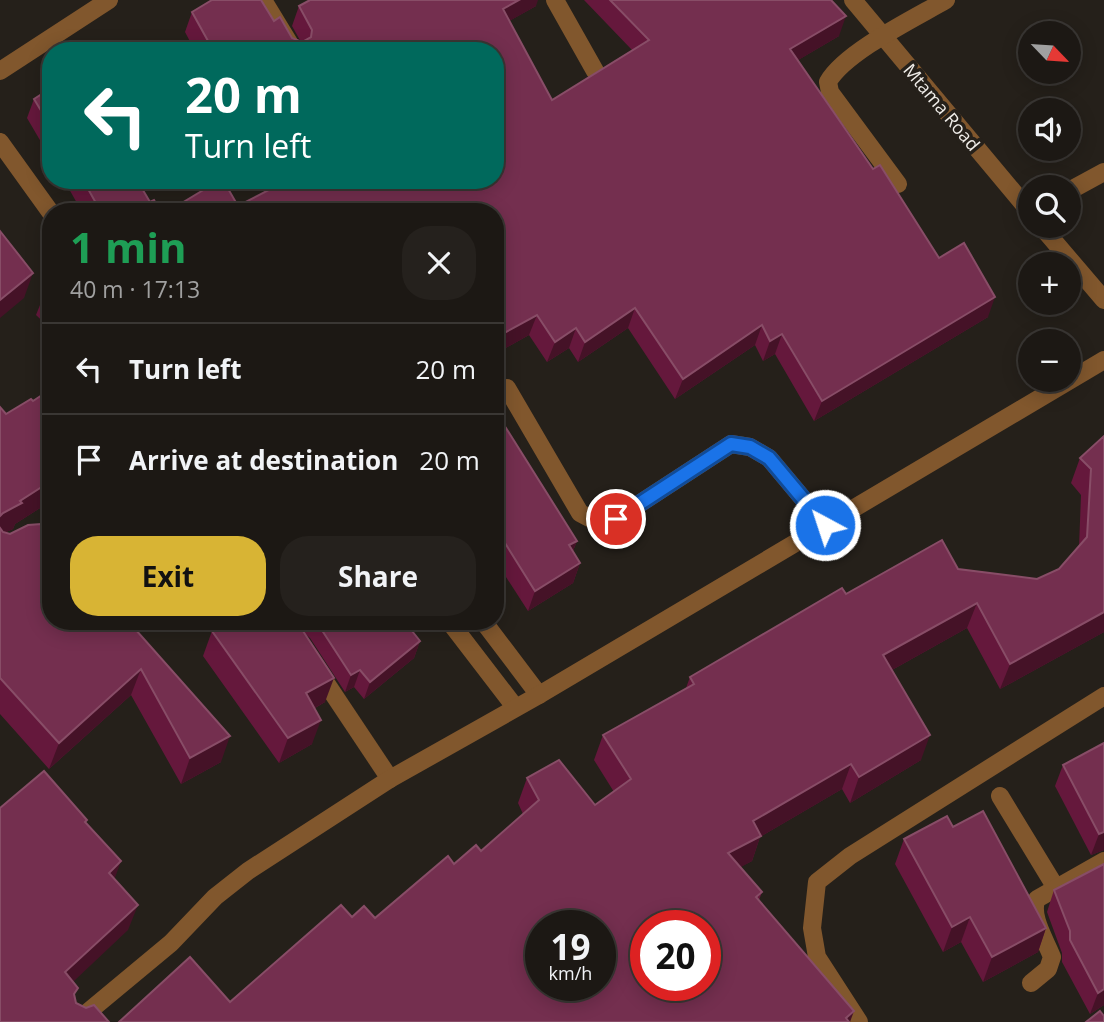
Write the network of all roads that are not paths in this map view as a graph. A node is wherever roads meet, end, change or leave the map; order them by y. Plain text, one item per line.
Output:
1 (109, 0) edge
2 (263, 0) edge
3 (555, 0) edge
4 (853, 0) edge
5 (946, 0) edge
6 (884, 36) junction
7 (45, 42) edge
8 (289, 42) edge
9 (42, 44) edge
10 (0, 71) edge
11 (595, 71) edge
12 (0, 142) edge
13 (1104, 172) edge
14 (898, 184) dead end
15 (1081, 184) edge
16 (1018, 197) edge
17 (44, 203) edge
18 (1053, 238) edge
19 (1097, 280) edge
20 (1104, 300) edge
21 (1104, 360) edge
22 (507, 388) dead end
23 (825, 525) junction
24 (456, 630) edge
25 (490, 630) edge
26 (308, 657) edge
27 (539, 695) junction
28 (1104, 696) edge
29 (515, 707) junction
30 (390, 779) junction
31 (1000, 796) dead end
32 (1104, 861) edge
33 (1056, 888) junction
34 (1031, 982) dead end
35 (76, 1022) edge
36 (859, 1022) edge

1 - 7 street
2 - 8 street
3 - 11 street
4 - 6 street, Mtama Road
5 - 6 street
6 - 14 street
6 - 16 street, Mtama Road
9 - 10 street
12 - 17 street
13 - 15 street
18 - 19 street
19 - 20 street
21 - 23 street
22 - 23 street
23 - 27 street
24 - 29 street
25 - 27 street
26 - 30 street
27 - 29 street
28 - 36 street
29 - 30 street
30 - 35 street
31 - 33 street
32 - 33 street
33 - 34 street

